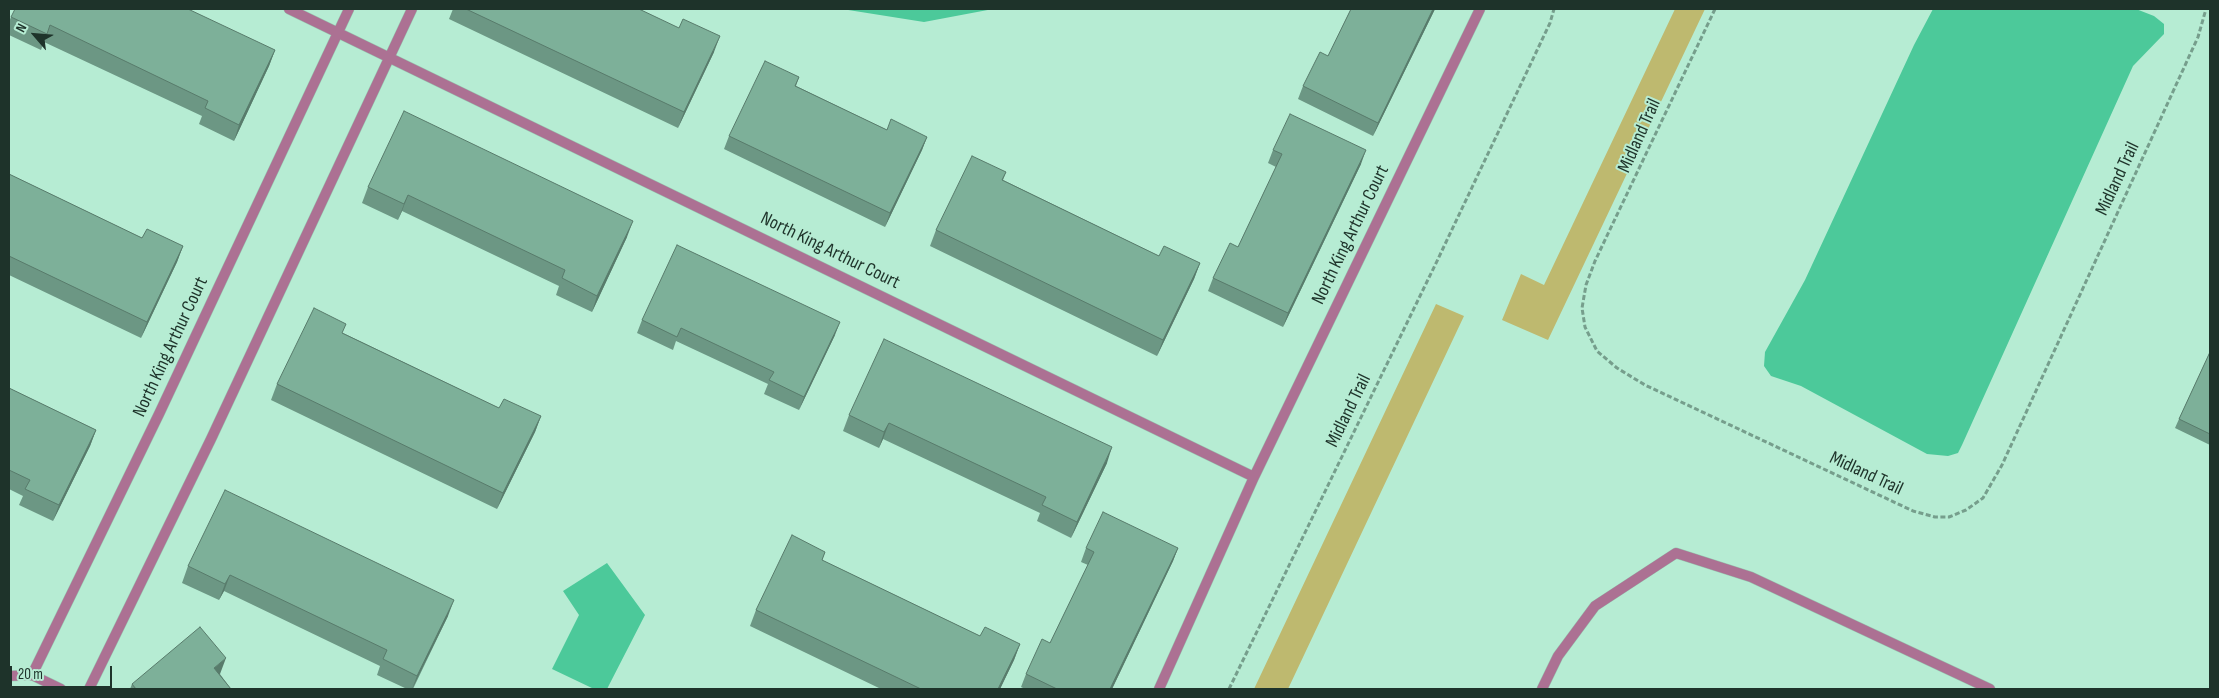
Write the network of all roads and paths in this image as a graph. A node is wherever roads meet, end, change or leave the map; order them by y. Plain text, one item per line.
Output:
1 (289, 9) edge
2 (349, 9) edge
3 (412, 9) edge
4 (1480, 9) edge
5 (1554, 9) edge
6 (1716, 9) edge
7 (2206, 9) edge
8 (337, 31) junction
9 (390, 56) junction
10 (1254, 477) junction
11 (32, 674) junction
12 (9, 676) edge
13 (61, 689) edge
14 (89, 689) edge
15 (1158, 689) edge
16 (1229, 689) edge
17 (1542, 689) edge
18 (1990, 689) edge

1 - 8 street, North King Arthur Court
2 - 8 street
3 - 9 street
4 - 10 street, North King Arthur Court
5 - 16 path, Midland Trail
6 - 7 path, Midland Trail
8 - 9 street, North King Arthur Court
8 - 11 street, North King Arthur Court
9 - 10 street, North King Arthur Court
9 - 14 street
10 - 15 street, North King Arthur Court
11 - 12 street
11 - 13 street
17 - 18 street

